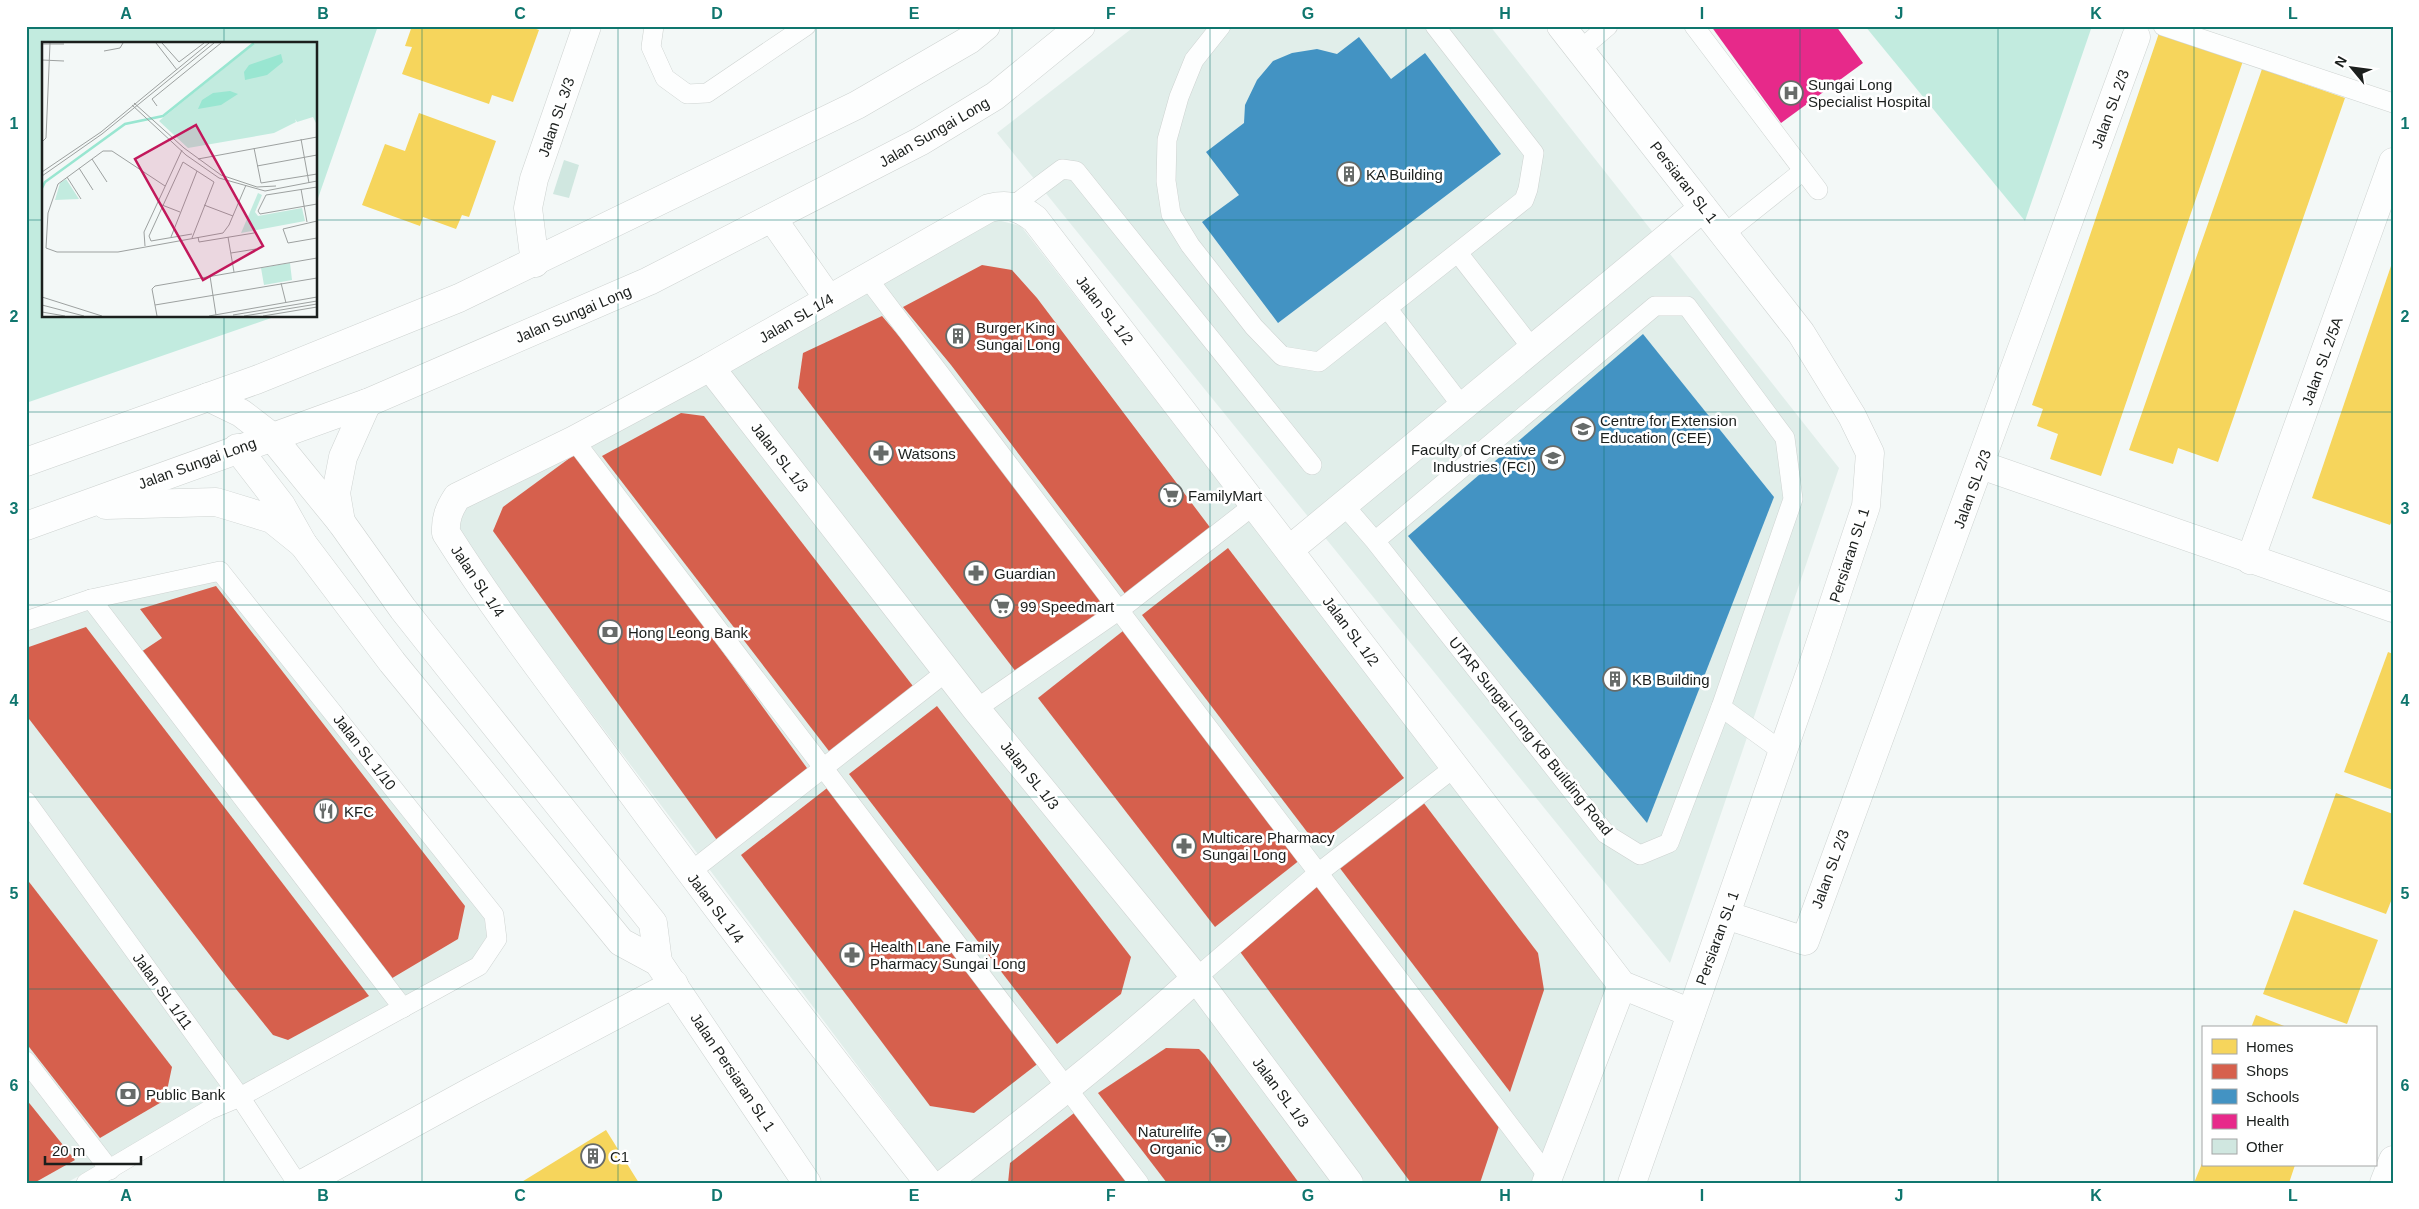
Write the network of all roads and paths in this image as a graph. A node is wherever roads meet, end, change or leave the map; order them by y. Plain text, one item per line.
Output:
1 (587, 26) edge
2 (654, 26) edge
3 (806, 26) edge
4 (986, 26) edge
5 (1081, 26) edge
6 (1221, 26) edge
7 (1436, 26) edge
8 (1561, 26) edge
9 (1608, 26) edge
10 (1694, 26) edge
11 (2163, 26) edge
12 (2142, 32) edge
13 (1580, 50) junction
14 (2393, 102) edge
15 (2393, 162) edge
16 (1803, 171) junction
17 (1818, 190) dead end
18 (1703, 208) junction
19 (1024, 212) junction
20 (772, 218) junction
21 (1724, 234) junction
22 (1458, 253) junction
23 (535, 263) junction
24 (868, 279) junction
25 (828, 298) junction
26 (1387, 308) junction
27 (1532, 348) junction
28 (710, 367) junction
29 (256, 380) junction
30 (208, 397) junction
31 (366, 403) junction
32 (1462, 406) junction
33 (241, 413) junction
34 (271, 436) junction
35 (574, 440) junction
36 (237, 448) junction
37 (26, 462) edge
38 (1312, 464) dead end
39 (1981, 465) junction
40 (1343, 504) junction
41 (83, 505) junction
42 (1254, 505) junction
43 (341, 522) junction
44 (26, 526) edge
45 (1375, 541) junction
46 (303, 544) junction
47 (1289, 550) junction
48 (2250, 560) junction
49 (91, 599) junction
50 (2393, 608) edge
51 (1118, 611) junction
52 (26, 621) edge
53 (946, 672) junction
54 (1721, 707) junction
55 (976, 709) junction
56 (1783, 752) junction
57 (1455, 767) junction
58 (823, 768) junction
59 (26, 801) edge
60 (689, 873) junction
61 (1317, 874) junction
62 (1726, 914) junction
63 (658, 962) junction
64 (1196, 978) junction
65 (674, 984) junction
66 (1622, 985) junction
67 (403, 1008) junction
68 (1691, 1012) junction
69 (26, 1061) edge
70 (1067, 1088) junction
71 (240, 1097) junction
72 (2393, 1160) edge
73 (110, 1170) junction
74 (1547, 1180) edge
75 (86, 1183) edge
76 (297, 1183) edge
77 (304, 1183) edge
78 (807, 1183) edge
79 (929, 1183) edge
80 (945, 1183) edge
81 (1139, 1183) edge
82 (1349, 1183) edge
83 (1632, 1183) edge
84 (2384, 1183) edge

1 - 23 street, Jalan SL 3/3
2 - 3 lane
4 - 23 street
5 - 20 street, Jalan Sungai Long
6 - 26 lane
7 - 22 lane
8 - 13 street, Persiaran SL 1
9 - 13 lane
10 - 16 lane
11 - 14 lane
12 - 39 street, Jalan SL 2/3
13 - 18 street, Persiaran SL 1
15 - 48 street, Jalan SL 2/5A
16 - 17 lane
16 - 21 lane
18 - 21 street, Persiaran SL 1
18 - 27 street
19 - 24 street, Jalan SL 1/4
19 - 38 lane
19 - 42 street, Jalan SL 1/2
20 - 25 street
20 - 31 street, Jalan Sungai Long
21 - 56 street, Persiaran SL 1
22 - 26 lane
22 - 27 lane
23 - 29 street
24 - 25 street, Jalan SL 1/4
24 - 51 lane
25 - 28 street, Jalan SL 1/4
26 - 32 lane
27 - 32 street
28 - 35 street, Jalan SL 1/4
28 - 53 street, Jalan SL 1/3
29 - 30 street
29 - 33 street
30 - 33 street
30 - 37 street
31 - 34 street, Jalan Sungai Long
31 - 43 street
32 - 40 street
33 - 34 street
33 - 36 street
34 - 36 street, Jalan Sungai Long
34 - 43 street
35 - 58 lane
35 - 60 street, Jalan SL 1/4
36 - 41 street, Jalan Sungai Long
36 - 46 street
39 - 48 street
39 - 62 street, Jalan SL 2/3
40 - 45 lane, UTAR Sungai Long KB Building Road
40 - 47 street
41 - 44 street, Jalan Sungai Long
41 - 46 street
42 - 47 street, Jalan SL 1/2
42 - 51 lane
43 - 63 street
45 - 54 lane, UTAR Sungai Long KB Building Road
45 - 54 lane, UTAR Sungai Long KB Building Road
46 - 63 street
47 - 57 street, Jalan SL 1/2
48 - 50 street
49 - 52 lane
49 - 67 lane
49 - 67 lane, Jalan SL 1/10
51 - 55 lane
51 - 61 lane
53 - 55 street, Jalan SL 1/3
53 - 58 lane
54 - 56 lane
55 - 64 street, Jalan SL 1/3
56 - 62 street, Persiaran SL 1
57 - 61 lane
57 - 66 street, Jalan SL 1/2
58 - 60 lane
58 - 70 lane
59 - 71 lane, Jalan SL 1/11
60 - 79 street, Jalan SL 1/4
61 - 64 lane
61 - 74 lane
62 - 68 street, Persiaran SL 1
63 - 65 street, Jalan Persiaran SL 1
64 - 70 street
64 - 82 street, Jalan SL 1/3
65 - 77 street
65 - 78 street, Jalan Persiaran SL 1
66 - 68 street
66 - 74 street
67 - 71 lane
68 - 83 street, Persiaran SL 1
69 - 73 lane
70 - 80 street
70 - 81 lane
71 - 73 lane
71 - 76 lane, Jalan SL 1/11
72 - 84 street
73 - 75 lane

